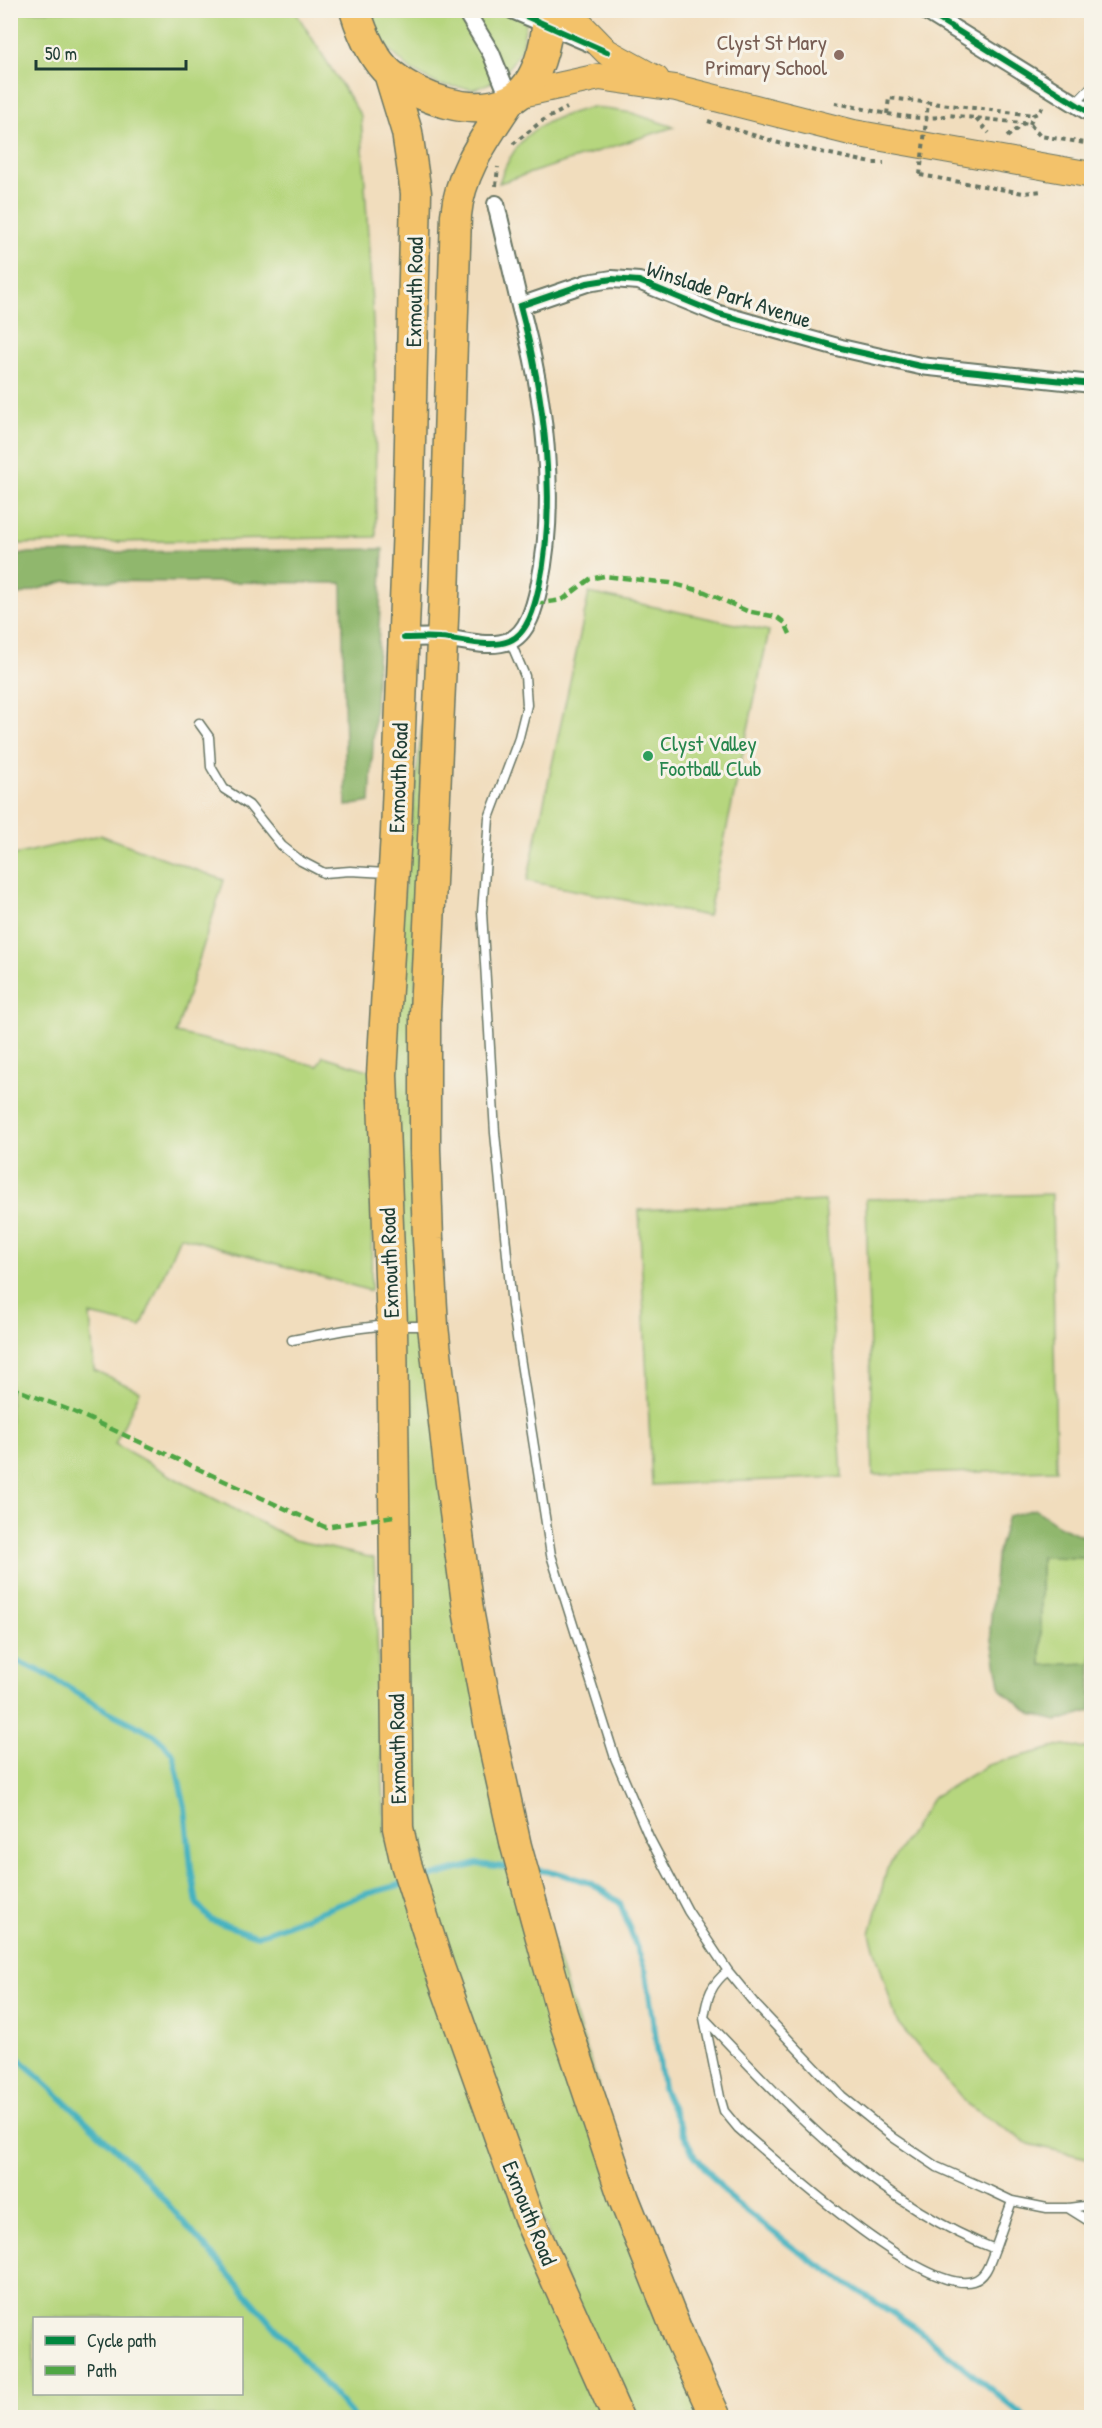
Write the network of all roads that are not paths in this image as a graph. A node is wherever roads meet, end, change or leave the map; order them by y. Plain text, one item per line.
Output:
1 (465, 10) edge
2 (512, 10) edge
3 (924, 10) edge
4 (553, 15) edge
5 (355, 17) edge
6 (389, 73) junction
7 (1092, 86) edge
8 (676, 88) junction
9 (513, 98) junction
10 (1075, 104) junction
11 (1092, 114) edge
12 (1092, 175) edge
13 (496, 204) road end
14 (520, 306) junction
15 (1092, 384) edge
16 (404, 638) junction
17 (441, 638) junction
18 (510, 641) junction
19 (199, 723) dead end
20 (393, 873) junction
21 (392, 1326) junction
22 (433, 1326) junction
23 (292, 1340) dead end
24 (728, 1971) junction
25 (704, 2018) junction
26 (1012, 2200) junction
27 (1092, 2205) edge
28 (1068, 2208) junction
29 (1092, 2223) edge
30 (995, 2249) junction
31 (618, 2418) edge
32 (716, 2418) edge

1 - 9 street
2 - 4 street
3 - 10 street
4 - 8 main road
4 - 9 highway, Exmouth Road
5 - 6 highway
6 - 9 highway
6 - 16 highway, Exmouth Road
7 - 10 lane
8 - 9 main road
8 - 12 main road
9 - 17 highway, Exmouth Road
10 - 11 street
13 - 14 street
14 - 15 street, Winslade Park Avenue
14 - 18 street
16 - 17 street
16 - 20 highway, Exmouth Road
17 - 18 street
17 - 22 highway, Exmouth Road
18 - 24 lane
19 - 20 lane
20 - 21 highway, Exmouth Road
21 - 22 lane
21 - 23 lane
21 - 31 highway, Exmouth Road
22 - 32 highway, Exmouth Road
24 - 25 lane
24 - 26 lane
25 - 30 lane
25 - 30 lane
26 - 28 lane
26 - 30 lane
27 - 28 lane
28 - 29 lane

